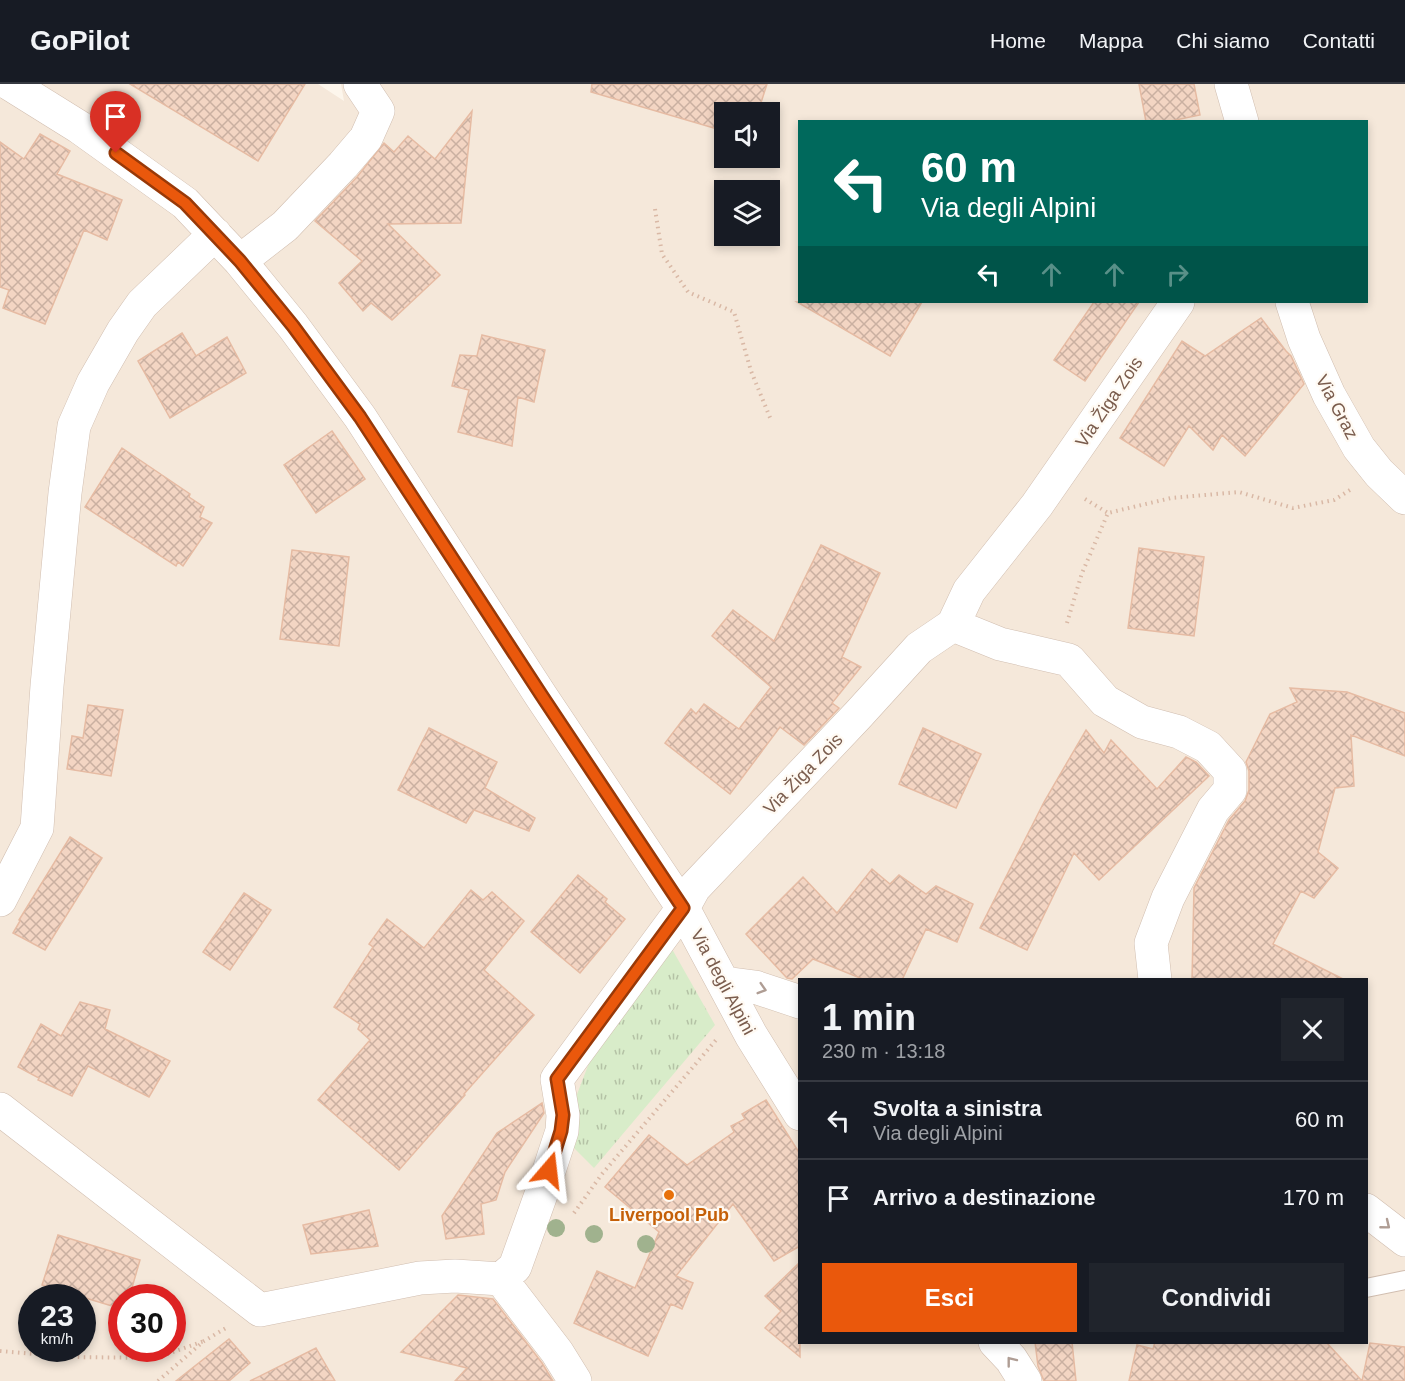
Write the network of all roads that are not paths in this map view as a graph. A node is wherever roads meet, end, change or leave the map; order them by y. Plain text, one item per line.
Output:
1 (10, 84) edge
2 (360, 84) edge
3 (1231, 84) edge
4 (1241, 120) edge
5 (215, 234) junction
6 (240, 261) junction
7 (1177, 303) edge
8 (1292, 303) edge
9 (1405, 498) edge
10 (953, 625) junction
11 (0, 900) edge
12 (683, 908) junction
13 (1155, 978) edge
14 (724, 983) junction
15 (798, 1001) edge
16 (795, 1097) edge
17 (0, 1109) edge
18 (1368, 1212) edge
19 (1405, 1240) edge
20 (501, 1279) junction
21 (1405, 1280) edge
22 (1368, 1288) edge
23 (997, 1344) edge
24 (575, 1381) edge
25 (1025, 1381) edge

1 - 5 street, Via degli Alpini
2 - 6 street
3 - 4 street
5 - 6 street, Via degli Alpini
5 - 11 street
6 - 12 street, Via degli Alpini
7 - 10 street, Via Žiga Zois
8 - 9 street, Via Graz
10 - 12 street, Via Žiga Zois
10 - 13 street
12 - 14 street, Via degli Alpini
12 - 20 street, Via Žiga Zois
14 -> 15 street
14 - 16 street, Via degli Alpini
17 - 20 street
18 -> 19 street
20 - 24 street
21 - 22 lane
25 -> 23 street

